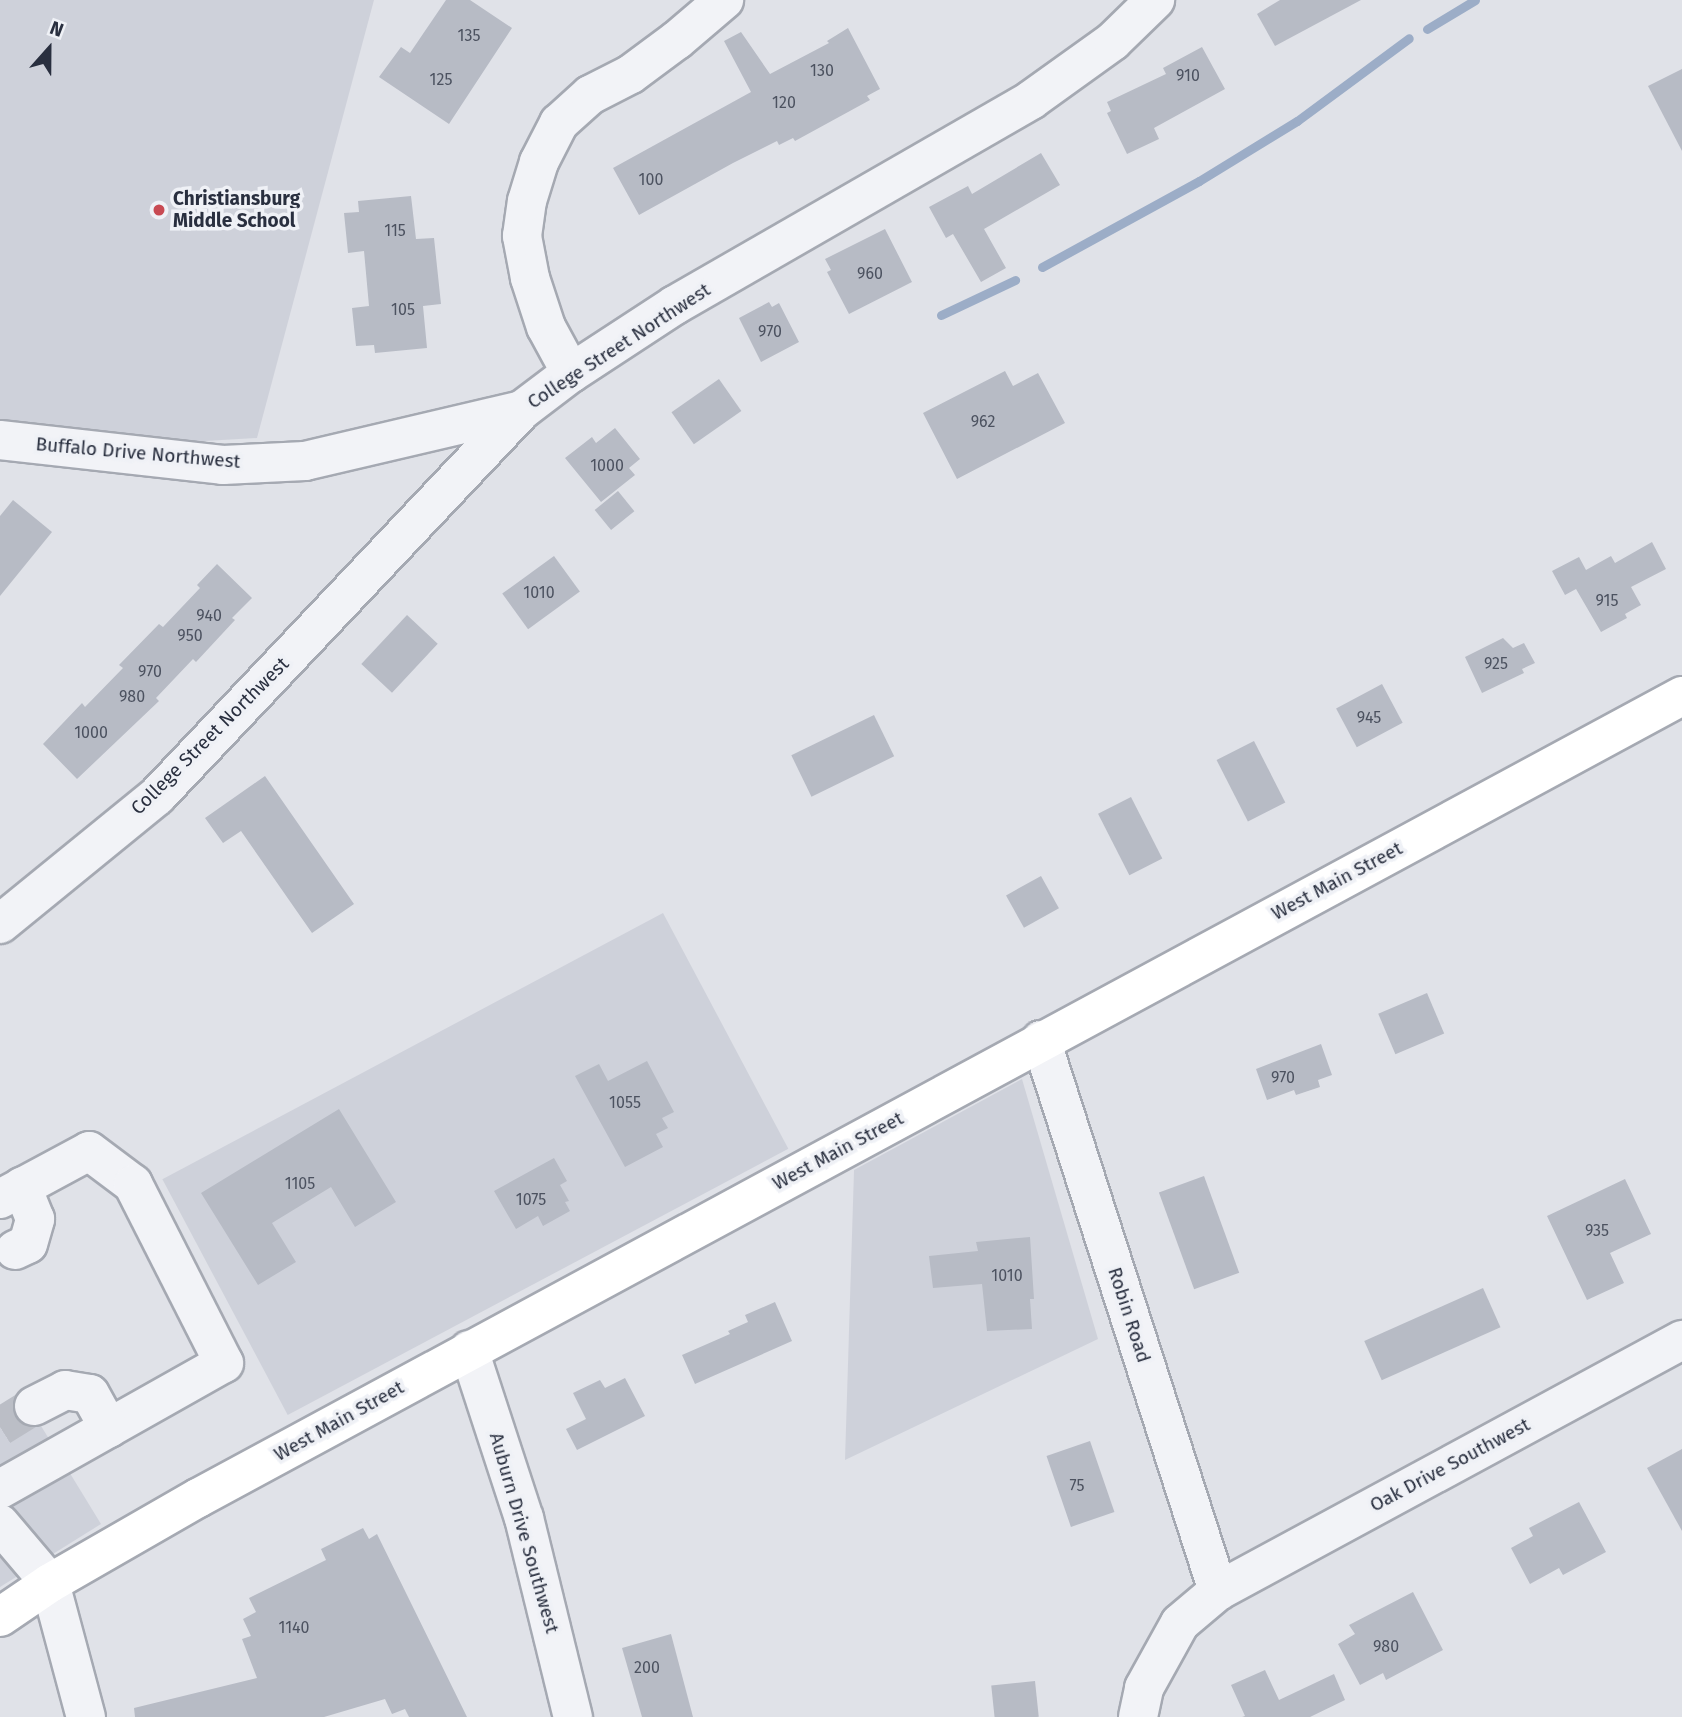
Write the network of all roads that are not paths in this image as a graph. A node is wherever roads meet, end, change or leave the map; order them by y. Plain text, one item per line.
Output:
1 (724, 0) edge
2 (1155, 0) edge
3 (571, 373) junction
4 (522, 410) junction
5 (0, 440) edge
6 (1682, 696) edge
7 (0, 924) edge
8 (1041, 1040) junction
9 (11, 1193) edge
10 (15, 1250) dead end
11 (1682, 1340) edge
12 (469, 1350) junction
13 (34, 1406) tunnel mouth
14 (109, 1428) junction
15 (0, 1489) edge
16 (0, 1524) edge
17 (50, 1583) junction
18 (1218, 1591) junction
19 (0, 1617) edge
20 (86, 1717) edge
21 (573, 1717) edge
22 (1138, 1717) edge

1 - 3 street
2 - 3 street, College Street Northwest
3 - 4 street, College Street Northwest
4 - 5 street, Buffalo Drive Northwest
4 - 7 street, College Street Northwest
6 - 8 main road, West Main Street
8 - 12 main road, West Main Street
8 - 18 street, Robin Road
9 - 10 street
9 - 14 street
11 - 18 street, Oak Drive Southwest
12 - 17 main road, West Main Street
12 - 21 street, Auburn Drive Southwest
13 - 14 street
14 - 15 street
16 - 17 street
17 - 19 main road, West Main Street
17 - 20 street
18 - 22 street, Oak Drive Southwest

